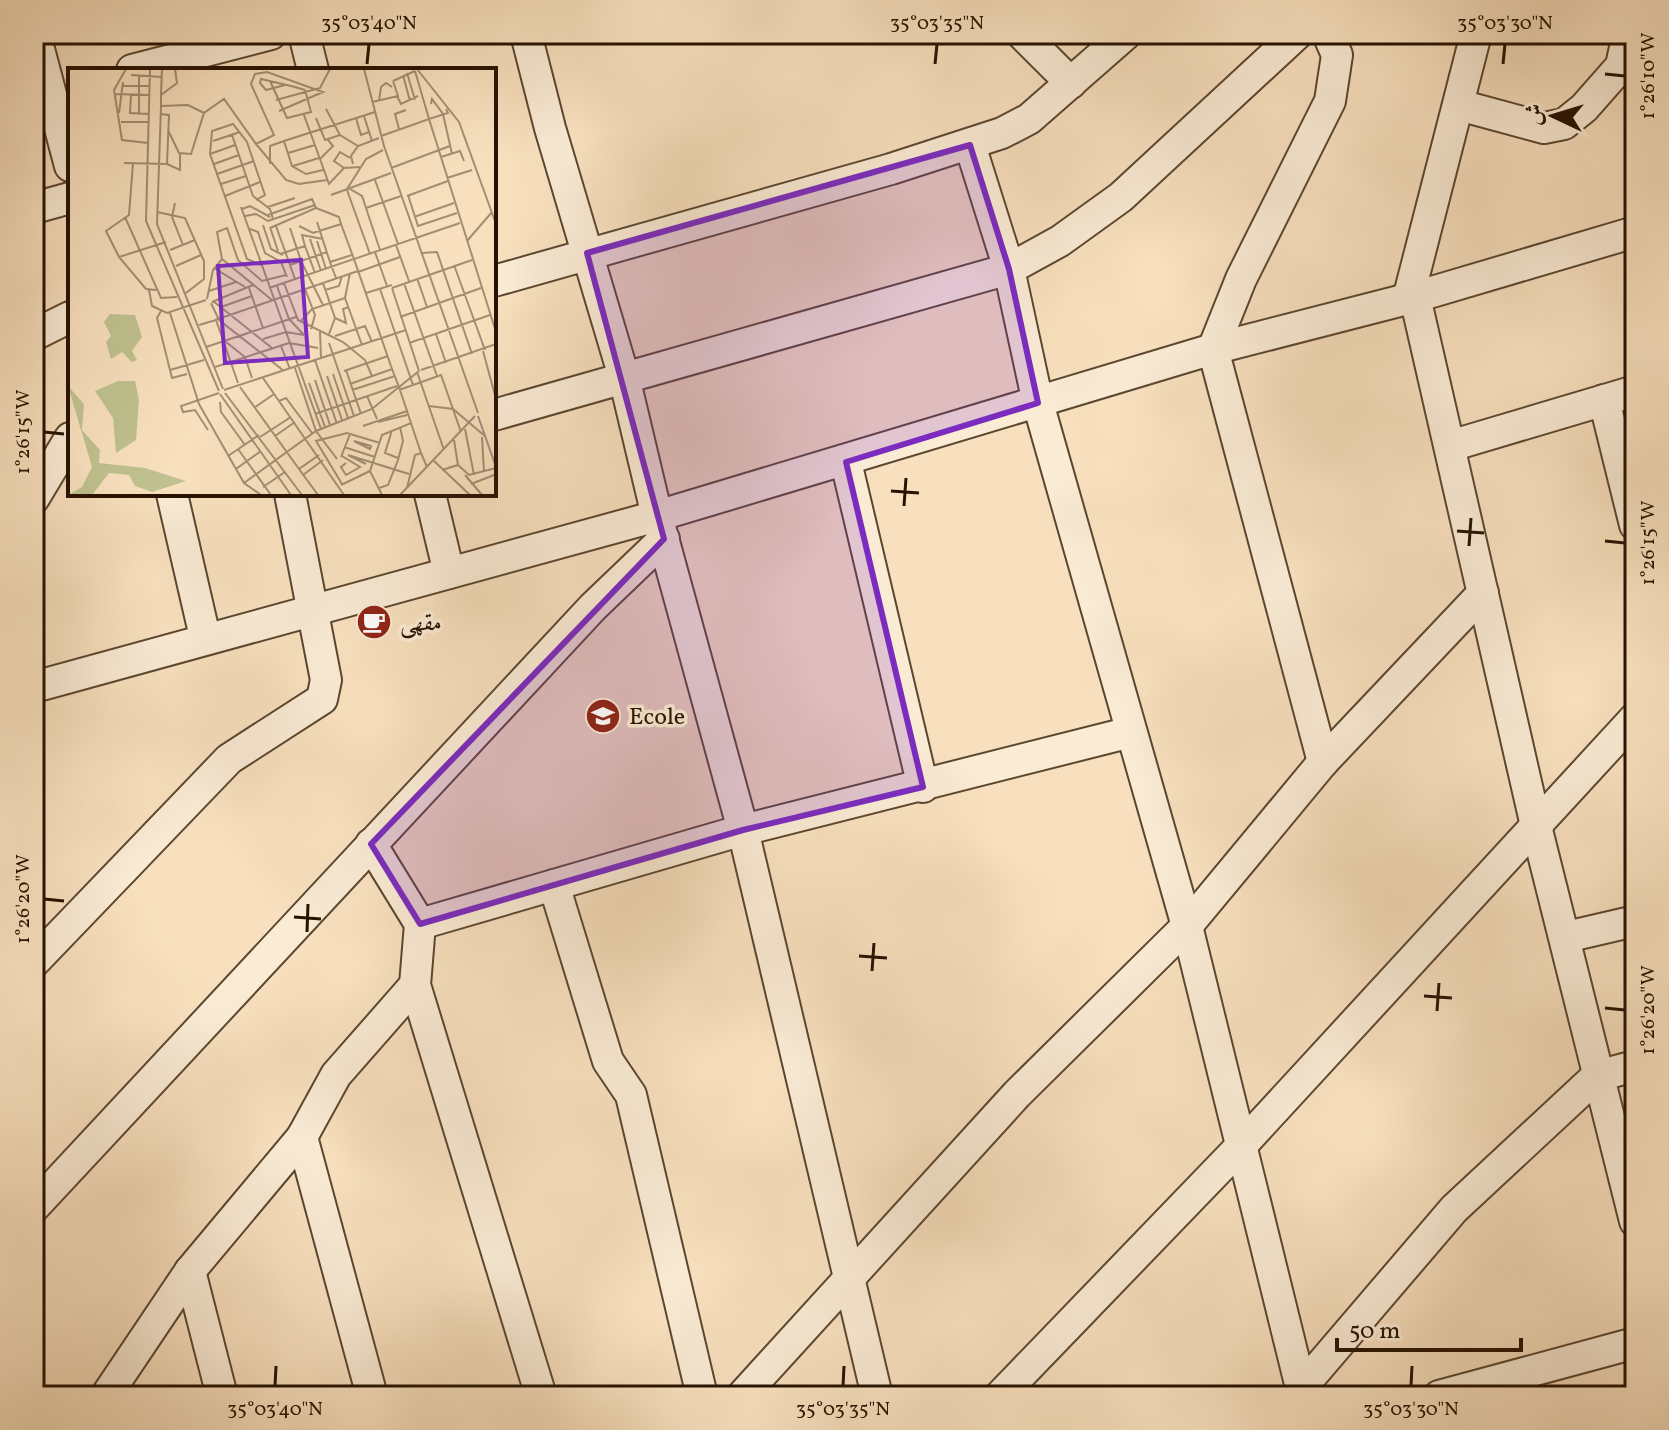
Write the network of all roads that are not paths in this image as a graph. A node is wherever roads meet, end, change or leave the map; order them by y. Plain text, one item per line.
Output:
1 (35, 34) edge
2 (271, 34) edge
3 (304, 34) edge
4 (526, 34) edge
5 (1022, 34) edge
6 (1126, 34) edge
7 (1297, 34) edge
8 (1328, 34) edge
9 (1628, 34) edge
10 (1472, 35) edge
11 (140, 68) edge
12 (312, 68) edge
13 (1071, 83) junction
14 (60, 88) edge
15 (1459, 105) junction
16 (970, 145) junction
17 (68, 150) edge
18 (68, 199) edge
19 (34, 208) edge
20 (1635, 232) edge
21 (587, 253) junction
22 (1009, 269) junction
23 (496, 280) edge
24 (1412, 298) junction
25 (68, 318) edge
26 (34, 335) edge
27 (1213, 349) junction
28 (624, 377) junction
29 (1635, 391) edge
30 (1604, 400) junction
31 (1038, 403) junction
32 (496, 414) edge
33 (68, 441) edge
34 (1450, 446) junction
35 (846, 462) junction
36 (172, 496) edge
37 (290, 496) edge
38 (430, 496) edge
39 (34, 498) edge
40 (1635, 525) edge
41 (660, 527) junction
42 (449, 573) junction
43 (1483, 593) junction
44 (315, 610) junction
45 (205, 637) junction
46 (35, 691) edge
47 (1635, 718) edge
48 (1131, 732) junction
49 (1323, 762) junction
50 (923, 787) junction
51 (1536, 826) junction
52 (743, 830) junction
53 (371, 844) junction
54 (554, 885) junction
55 (1635, 921) edge
56 (420, 924) junction
57 (1187, 926) junction
58 (1566, 937) junction
59 (34, 962) edge
60 (415, 985) junction
61 (1635, 1066) edge
62 (1597, 1076) junction
63 (302, 1137) junction
64 (1241, 1146) junction
65 (34, 1207) edge
66 (1634, 1214) edge
67 (190, 1271) junction
68 (848, 1277) junction
69 (1635, 1343) edge
70 (1474, 1391) edge
71 (1302, 1392) edge
72 (106, 1396) edge
73 (222, 1396) edge
74 (372, 1396) edge
75 (541, 1396) edge
76 (702, 1396) edge
77 (742, 1396) edge
78 (877, 1396) edge
79 (1000, 1396) edge
80 (1439, 1396) edge

1 - 14 street
2 - 11 street
3 - 12 street
4 - 21 street
5 - 13 street
6 - 13 street
7 - 22 street
8 - 27 street
9 - 15 street
10 - 15 street
13 - 16 street
14 - 17 street
15 - 24 street
16 - 21 street
16 - 22 street
18 - 19 street
20 - 24 street
21 - 23 street
21 - 28 street
22 - 28 street
22 - 31 street
24 - 27 street
24 - 34 street
25 - 26 street
27 - 31 street
27 - 49 street
28 - 32 street
28 - 41 street
29 - 30 street
30 - 34 street
30 - 40 street
31 - 35 street
31 - 48 street
33 - 39 street
34 - 43 street
35 - 41 street
35 - 50 street
36 - 45 street
37 - 44 street
38 - 42 street
41 - 42 street
41 - 52 street
41 - 53 street
42 - 44 street
43 - 49 street
43 - 51 street
44 - 45 street
44 - 59 street
45 - 46 street
47 - 51 street
48 - 50 street
48 - 57 street
49 - 57 street
50 - 52 street
51 - 58 street
51 - 64 street
52 - 54 street
52 - 68 street
53 - 56 street
53 - 65 street
54 - 56 street
54 - 76 street
55 - 58 street
56 - 60 street
57 - 64 street
57 - 68 street
58 - 62 street
60 - 63 street
60 - 75 street
61 - 62 street
62 - 66 street
62 - 71 street
63 - 67 street
63 - 74 street
64 - 71 street
64 - 79 street
67 - 72 street
67 - 73 street
68 - 77 street
68 - 78 street
69 - 70 street
70 - 80 street

